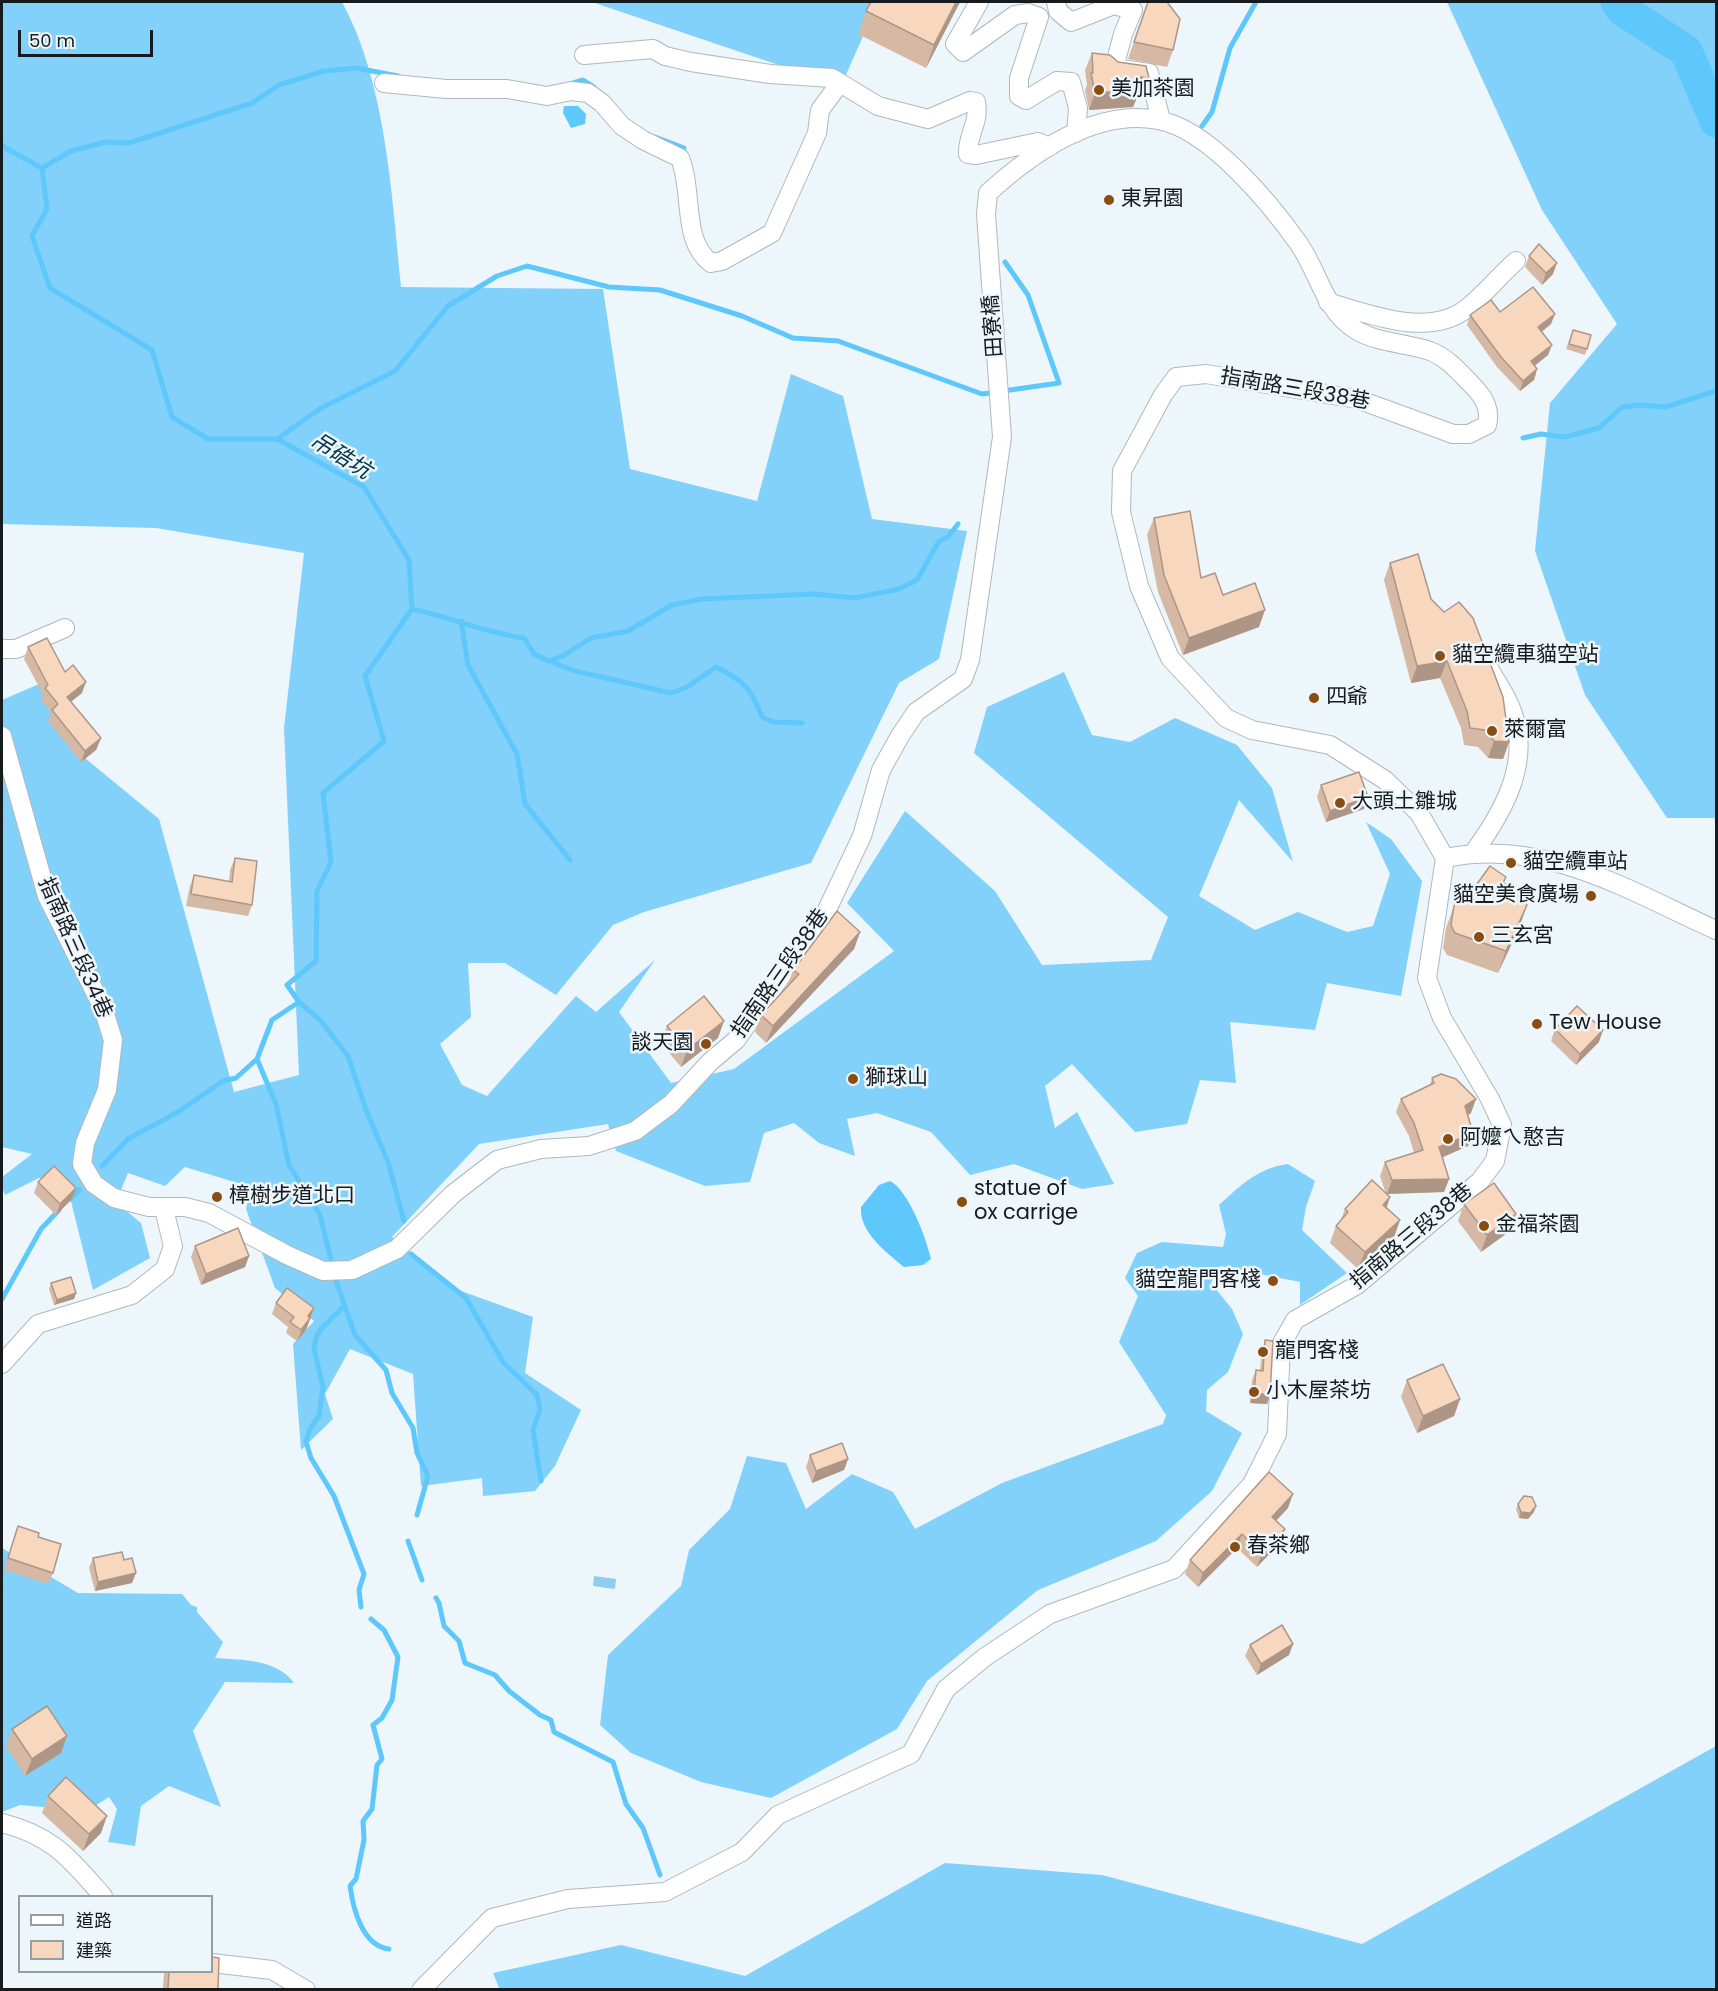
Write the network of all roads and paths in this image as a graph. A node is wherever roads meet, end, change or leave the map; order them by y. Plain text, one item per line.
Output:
1 (979, 2) edge
2 (1056, 2) edge
3 (584, 56) dead end
4 (384, 83) dead end
5 (840, 83) junction
6 (1161, 120) junction
7 (1076, 133) junction
8 (1049, 147) junction
9 (986, 214) joint
10 (1516, 261) dead end
11 (1328, 302) junction
12 (1002, 437) joint
13 (65, 628) dead end
14 (2, 650) edge
15 (1490, 670) edge
16 (2, 736) edge
17 (1474, 852) junction
18 (1445, 858) junction
19 (1716, 930) edge
20 (164, 1209) junction
21 (2, 1364) edge
22 (2, 1823) edge
23 (102, 1895) edge
24 (213, 1963) edge
25 (306, 1989) edge
26 (420, 1989) edge

1 - 7 street
2 - 6 street
3 - 5 street
4 - 5 street
5 - 8 street
6 - 7 street, 指南路三段38巷
6 - 11 street, 指南路三段38巷
7 - 8 street, 指南路三段38巷
8 - 9 street, 指南路三段38巷
9 - 12 street, 田寮橋
10 - 11 street
11 - 18 street, 指南路三段38巷
12 - 20 street, 指南路三段38巷
13 - 14 street
15 - 17 street
16 - 20 street, 指南路三段34巷
17 - 18 street
17 - 19 street
18 - 26 street, 指南路三段38巷
20 - 21 street
22 - 23 street
24 - 25 street

